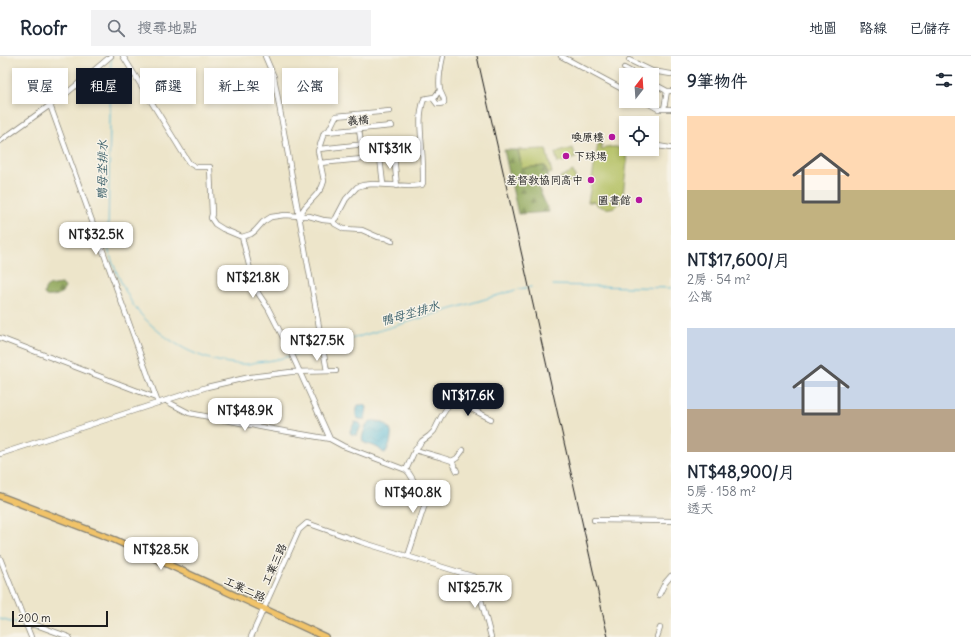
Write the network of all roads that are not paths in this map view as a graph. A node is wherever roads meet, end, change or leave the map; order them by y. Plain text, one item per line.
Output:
1 (111, 56) edge
2 (123, 56) edge
3 (264, 56) edge
4 (443, 56) edge
5 (561, 56) edge
6 (629, 60) dead end
7 (671, 74) edge
8 (659, 86) edge
9 (619, 87) edge
10 (440, 91) junction
11 (669, 91) edge
12 (434, 97) junction
13 (50, 105) junction
14 (654, 108) edge
15 (664, 109) junction
16 (671, 109) edge
17 (390, 111) dead end
18 (357, 114) junction
19 (392, 126) dead end
20 (359, 129) junction
21 (326, 132) junction
22 (0, 141) edge
23 (393, 141) dead end
24 (361, 144) junction
25 (659, 146) edge
26 (670, 148) dead end
27 (318, 149) junction
28 (380, 158) junction
29 (363, 159) junction
30 (320, 163) junction
31 (383, 184) junction
32 (397, 186) junction
33 (299, 216) junction
34 (332, 221) junction
35 (242, 236) junction
36 (392, 241) dead end
37 (0, 338) edge
38 (327, 371) junction
39 (336, 371) dead end
40 (300, 372) junction
41 (156, 398) junction
42 (168, 402) dead end
43 (158, 403) junction
44 (491, 419) dead end
45 (330, 439) junction
46 (415, 450) junction
47 (462, 450) dead end
48 (0, 454) edge
49 (452, 462) junction
50 (406, 470) junction
51 (457, 471) dead end
52 (0, 496) edge
53 (594, 520) dead end
54 (671, 521) edge
55 (408, 556) junction
56 (0, 558) edge
57 (671, 576) edge
58 (658, 595) dead end
59 (264, 609) junction
60 (25, 623) junction
61 (660, 628) dead end
62 (31, 637) edge
63 (69, 637) edge
64 (251, 637) edge
65 (325, 637) edge
66 (491, 637) edge
67 (657, 637) edge

1 - 13 street
2 - 35 street
3 - 33 street
4 - 10 street
5 - 9 street
6 - 7 street
8 - 11 street
10 - 12 street
10 - 12 street
11 - 15 street
12 - 32 street
13 - 22 street
13 - 41 street
14 - 15 street
15 - 16 street
17 - 18 street, 義橋
18 - 20 street
18 - 21 street, 義橋
19 - 20 street, 義橋
20 - 21 street, 義橋
20 - 24 street
21 - 27 street
23 - 24 street
24 - 27 street
24 - 29 street
25 - 26 street
27 - 30 street
28 - 29 street
28 - 31 street
28 - 32 street
29 - 30 street
30 - 33 street
31 - 32 street
31 - 34 street
33 - 34 street
33 - 35 street
33 - 38 street
34 - 36 street
35 - 40 street
37 - 41 street
38 - 39 street
38 - 40 street
40 - 43 street
40 - 45 street
41 - 43 street
42 - 45 street
43 - 48 street
44 - 46 street
45 - 50 street
46 - 49 street
46 - 50 street
47 - 49 street
49 - 51 street
50 - 55 street
52 - 59 main road, 工業二路
53 - 54 street
55 - 59 street, 工業三路
55 - 66 street
56 - 60 street
57 - 58 street
59 - 64 street, 工業三路
59 - 65 main road, 工業二路
60 - 62 street
60 - 63 street
61 - 67 street

